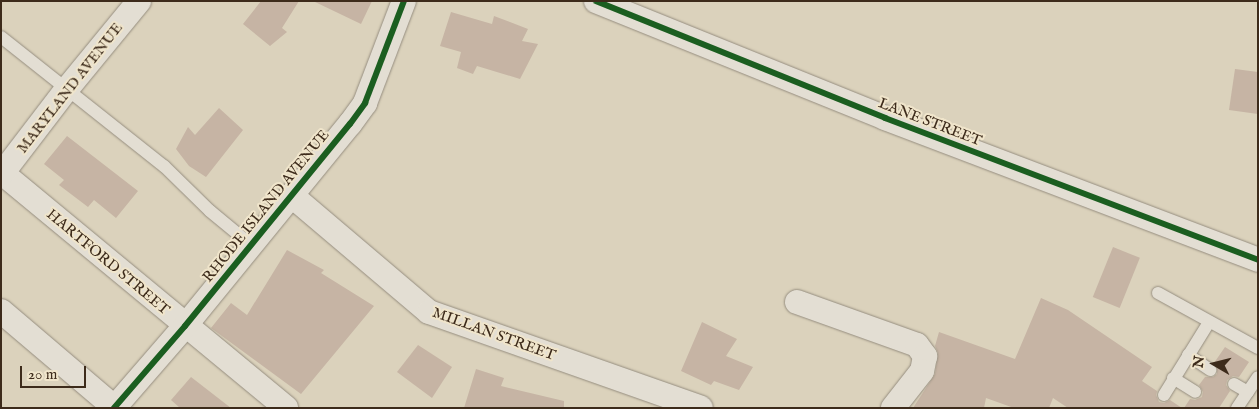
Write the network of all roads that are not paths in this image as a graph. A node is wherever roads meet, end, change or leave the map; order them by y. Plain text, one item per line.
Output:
1 (404, 1) edge
2 (596, 1) edge
3 (130, 4) edge
4 (1, 37) edge
5 (66, 90) junction
6 (2, 173) edge
7 (290, 195) junction
8 (250, 244) junction
9 (1258, 260) edge
10 (1158, 293) dead end
11 (797, 302) dead end
12 (1, 311) edge
13 (1208, 322) junction
14 (185, 326) junction
15 (1256, 343) edge
16 (1188, 355) junction
17 (1210, 370) dead end
18 (1258, 377) edge
19 (1173, 378) junction
20 (1234, 384) dead end
21 (1195, 392) dead end
22 (1248, 392) junction
23 (1164, 395) dead end
24 (115, 408) edge
25 (286, 408) edge
26 (701, 408) edge
27 (893, 408) edge
28 (1238, 408) edge

1 - 7 street, RHODE ISLAND AVENUE
2 - 9 street, LANE STREET
3 - 5 street, MARYLAND AVENUE
4 - 5 lane
5 - 6 street, MARYLAND AVENUE
5 - 8 lane
6 - 14 street, HARTFORD STREET
7 - 8 street, RHODE ISLAND AVENUE
7 - 26 street, MILLAN STREET
8 - 14 street, RHODE ISLAND AVENUE
10 - 13 lane
11 - 27 street
12 - 24 street
13 - 15 lane
13 - 16 lane
14 - 24 street, RHODE ISLAND AVENUE
14 - 25 street, HARTFORD STREET
16 - 17 lane
16 - 19 lane
18 - 22 lane
19 - 21 lane
19 - 23 lane
20 - 22 lane
22 - 28 lane

